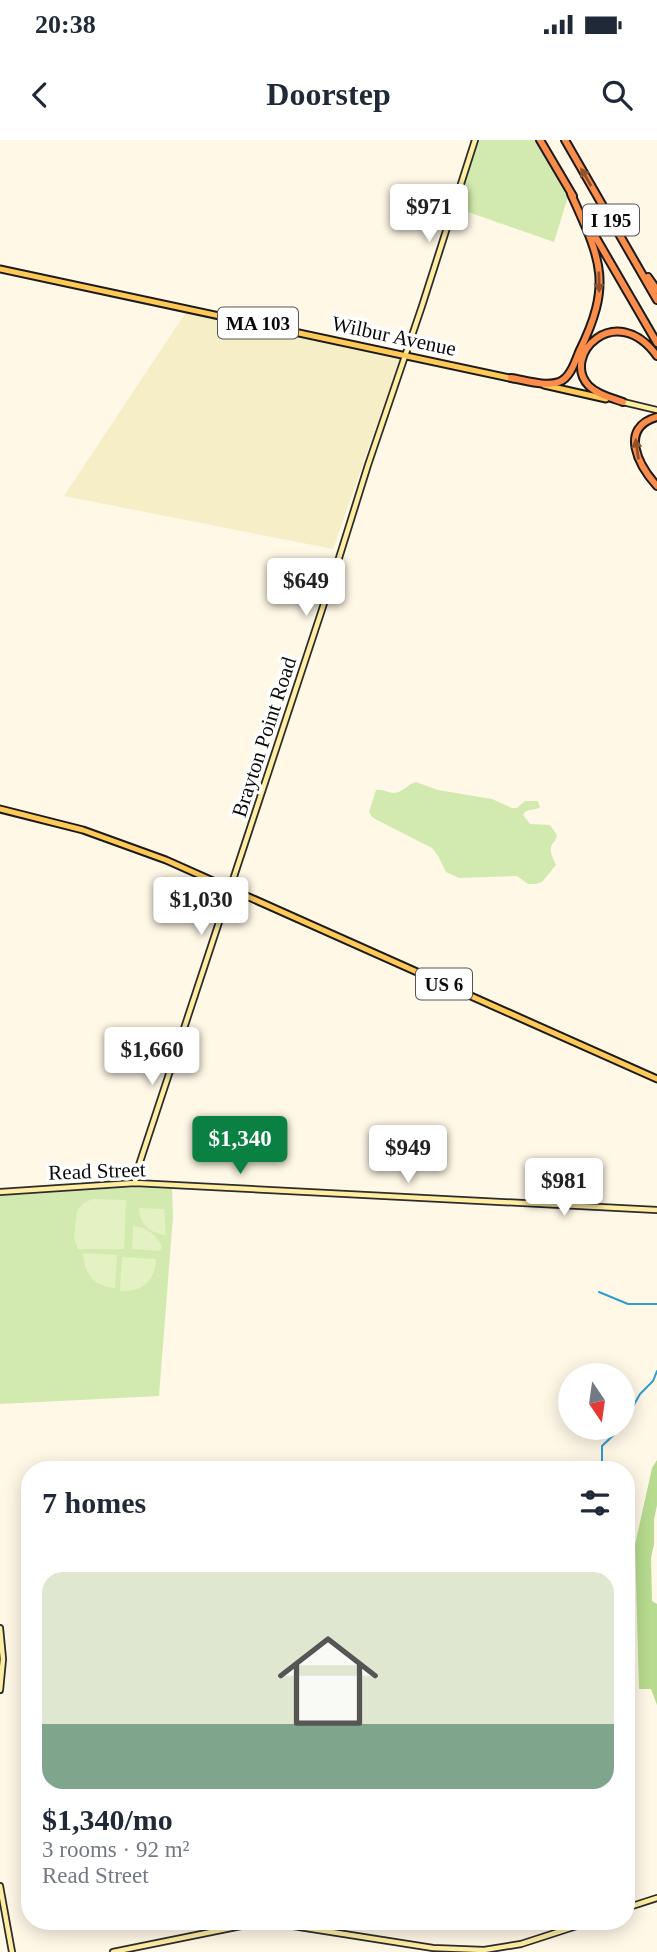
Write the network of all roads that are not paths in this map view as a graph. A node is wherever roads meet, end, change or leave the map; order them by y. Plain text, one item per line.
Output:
1 (475, 140) edge
2 (540, 140) edge
3 (565, 140) edge
4 (571, 194) junction
5 (624, 243) junction
6 (0, 269) edge
7 (657, 290) edge
8 (657, 300) edge
9 (657, 343) edge
10 (405, 355) junction
11 (657, 356) edge
12 (511, 378) junction
13 (623, 402) junction
14 (657, 410) edge
15 (657, 417) edge
16 (657, 486) edge
17 (0, 809) edge
18 (230, 888) junction
19 (657, 1079) edge
20 (135, 1183) junction
21 (0, 1192) edge
22 (657, 1210) edge
23 (0, 1628) edge
24 (0, 1690) edge
25 (0, 1886) edge
26 (657, 1898) edge
27 (635, 1905) edge
28 (221, 1930) edge
29 (319, 1930) edge
30 (564, 1930) edge
31 (12, 1952) edge
32 (114, 1952) edge

1 - 10 main road, Brayton Point Road
2 - 4 highway, I 195
5 -> 3 highway, I 195
4 - 9 highway, I 195
4 -> 12 highway
5 - 7 highway
5 - 8 highway, I 195
6 - 10 main road, Wilbur Avenue / MA 103
10 - 12 main road, Wilbur Avenue / MA 103
10 - 18 main road, Brayton Point Road
11 - 13 highway
12 - 13 main road, Wilbur Avenue / MA 103
13 - 14 main road, Wilbur Avenue / MA 103
16 -> 15 highway
17 - 18 main road, US 6
18 - 19 main road, US 6
18 - 20 main road, Brayton Point Road
20 - 21 main road, Read Street
20 - 22 main road, Read Street
23 - 24 main road
25 - 31 main road
26 - 27 main road
28 - 32 main road
29 - 30 main road

